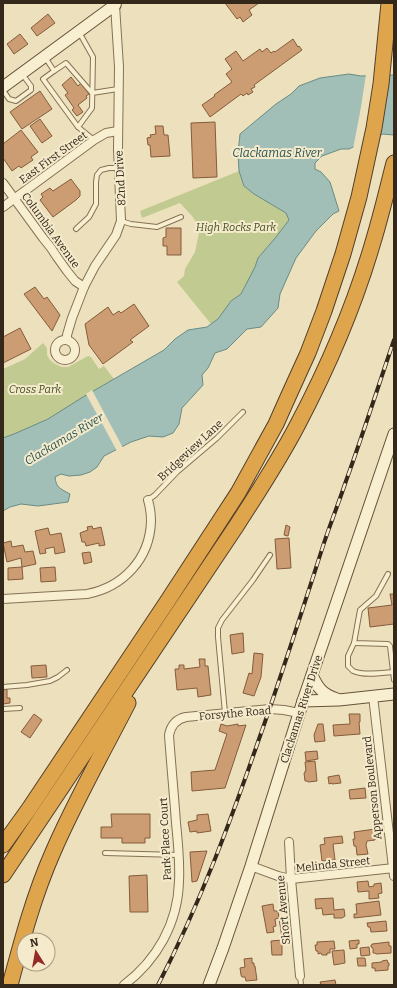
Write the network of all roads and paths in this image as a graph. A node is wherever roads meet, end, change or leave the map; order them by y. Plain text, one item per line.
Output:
1 (388, 3) edge
2 (115, 4) edge
3 (78, 32) junction
4 (44, 57) junction
5 (54, 71) junction
6 (22, 73) junction
7 (3, 87) edge
8 (119, 89) junction
9 (3, 90) edge
10 (92, 93) junction
11 (78, 127) junction
12 (118, 131) junction
13 (94, 140) junction
14 (394, 163) edge
15 (119, 168) junction
16 (3, 183) edge
17 (14, 199) junction
18 (3, 207) edge
19 (182, 217) dead end
20 (121, 221) junction
21 (76, 229) dead end
22 (84, 287) junction
23 (67, 340) dead end
24 (243, 412) dead end
25 (394, 434) edge
26 (148, 500) joint
27 (270, 555) dead end
28 (388, 574) dead end
29 (3, 599) edge
30 (160, 640) junction
31 (354, 643) junction
32 (67, 670) dead end
33 (393, 672) edge
34 (312, 674) junction
35 (394, 680) edge
36 (3, 687) edge
37 (394, 694) edge
38 (373, 696) junction
39 (339, 700) junction
40 (303, 701) junction
41 (20, 708) dead end
42 (3, 709) edge
43 (225, 713) junction
44 (299, 713) junction
45 (173, 723) joint
46 (290, 842) dead end
47 (3, 845) edge
48 (105, 853) dead end
49 (178, 855) junction
50 (251, 866) junction
51 (394, 871) edge
52 (3, 875) edge
53 (291, 879) junction
54 (300, 976) joint
55 (10, 985) edge
56 (124, 985) edge
57 (209, 985) edge
58 (301, 985) edge

1 - 47 highway
2 - 3 main road
2 - 8 street, 82nd Drive
3 - 4 main road
3 - 10 lane
4 - 5 lane
4 - 6 main road
5 - 10 lane
5 - 11 lane
6 - 7 main road
6 - 9 lane
8 - 10 lane
8 - 12 street, 82nd Drive
10 - 11 lane
11 - 13 lane
12 - 13 street, East First Street
12 - 15 street, 82nd Drive
13 - 17 street, East First Street
14 - 30 highway
15 - 20 street, 82nd Drive
15 - 21 lane
16 - 17 street, Columbia Avenue
17 - 18 street, East First Street
17 - 22 street, Columbia Avenue
19 - 20 lane
20 - 22 street, 82nd Drive
22 - 23 street, 82nd Drive
24 - 26 lane, Bridgeview Lane
25 - 34 main road, Clackamas River Drive
26 - 29 street
27 - 43 lane
28 - 31 lane
30 - 52 highway
30 - 55 highway
31 - 33 lane
31 - 33 lane
32 - 36 lane
33 - 35 lane
34 - 39 main road
34 - 40 main road, Clackamas River Drive
37 - 38 main road
38 - 39 main road
38 - 51 street, Apperson Boulevard
39 - 40 main road
40 - 44 main road, Clackamas River Drive
41 - 42 lane
43 - 44 street, Forsythe Road
43 - 45 street, Forsythe Road
44 - 50 main road, Clackamas River Drive
45 - 49 street, Park Place Court
46 - 53 street, Short Avenue
48 - 49 lane
49 - 56 street, Park Place Court
50 - 53 street, Melinda Street
50 - 57 main road, Clackamas River Drive
51 - 53 street, Melinda Street
53 - 54 street, Short Avenue
54 - 58 lane

